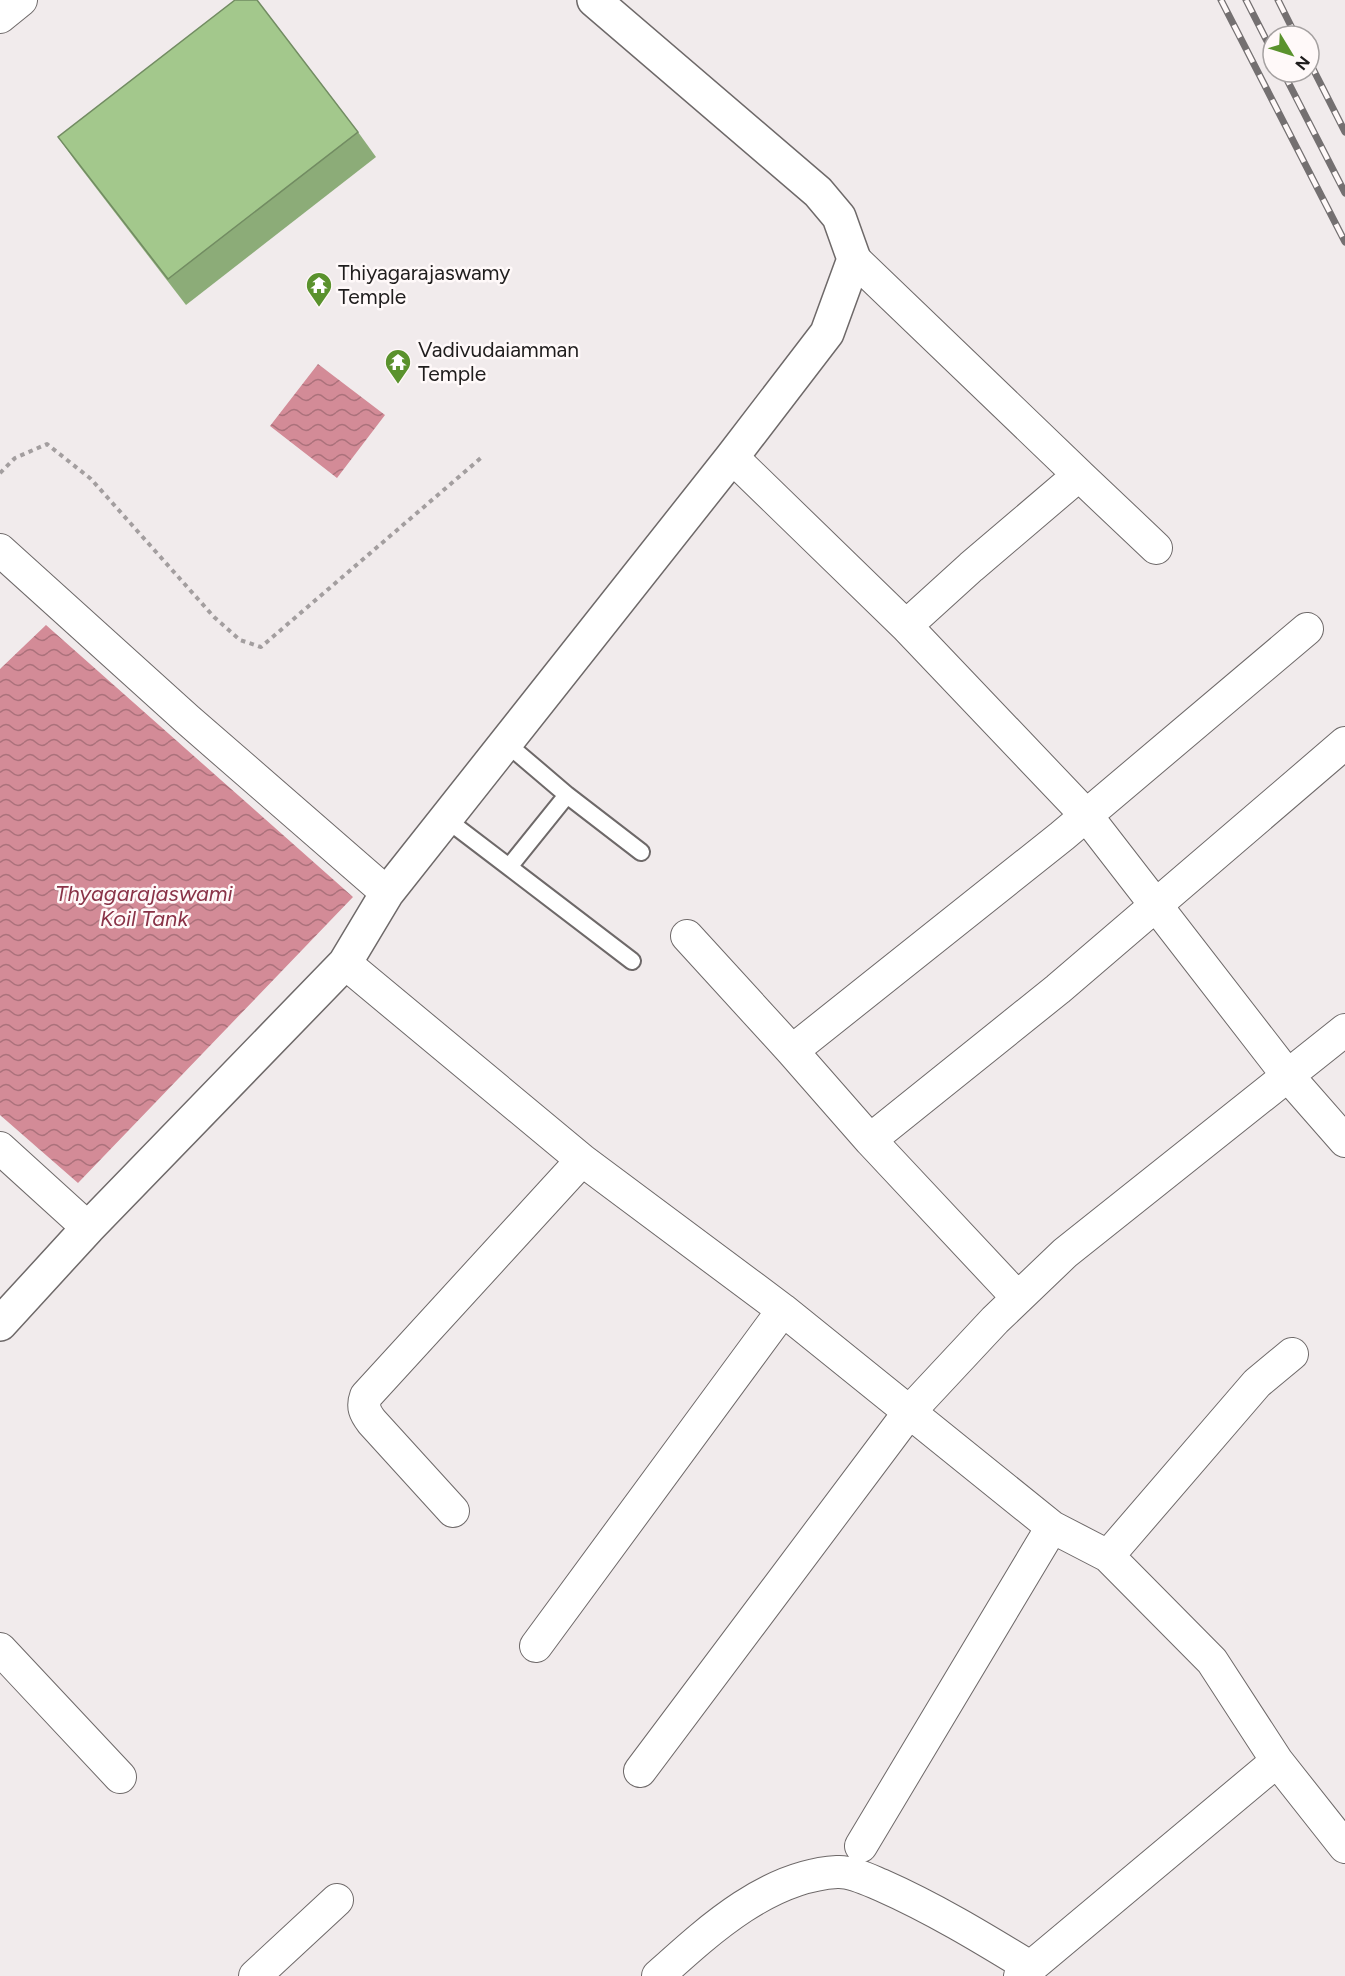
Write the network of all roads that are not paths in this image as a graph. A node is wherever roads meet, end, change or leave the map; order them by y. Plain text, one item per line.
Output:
1 (21, 0) edge
2 (594, 0) edge
3 (0, 17) edge
4 (854, 259) junction
5 (732, 457) junction
6 (1079, 475) junction
7 (1156, 548) dead end
8 (0, 550) edge
9 (906, 626) junction
10 (1307, 629) dead end
11 (506, 743) junction
12 (1345, 743) edge
13 (567, 795) junction
14 (1086, 815) junction
15 (446, 819) junction
16 (642, 852) dead end
17 (509, 867) junction
18 (387, 893) junction
19 (1155, 906) junction
20 (687, 936) dead end
21 (632, 961) dead end
22 (345, 963) junction
23 (1345, 1030) edge
24 (792, 1051) junction
25 (1288, 1076) junction
26 (870, 1140) junction
27 (1345, 1142) edge
28 (0, 1148) edge
29 (582, 1160) junction
30 (88, 1228) junction
31 (1018, 1298) junction
32 (783, 1310) junction
33 (0, 1324) edge
34 (1292, 1354) dead end
35 (910, 1411) junction
36 (453, 1511) dead end
37 (1052, 1527) junction
38 (1108, 1556) junction
39 (536, 1646) dead end
40 (0, 1649) edge
41 (1277, 1761) junction
42 (640, 1771) dead end
43 (120, 1777) dead end
44 (861, 1846) dead end
45 (1345, 1847) edge
46 (337, 1900) dead end
47 (1025, 1972) edge
48 (255, 1976) edge
49 (658, 1976) edge

1 - 3 street
2 - 4 street
4 - 5 street
4 - 6 street
5 - 9 street
5 - 11 street
6 - 7 street
6 - 9 street
8 - 18 street
9 - 14 street
10 - 14 street
11 - 13 lane
11 - 15 street
12 - 19 street
13 - 16 lane
13 - 17 lane
14 - 19 street
14 - 24 street
15 - 17 lane
15 - 18 street
17 - 21 lane
18 - 22 street
19 - 25 street
19 - 26 street
20 - 24 street
22 - 29 street
22 - 30 street
23 - 25 street
24 - 26 street
25 - 27 street
25 - 31 street
26 - 31 street
28 - 30 street
29 - 32 street
29 - 36 street
30 - 33 street
31 - 35 street
32 - 35 street
32 - 39 street
34 - 38 street
35 - 37 street
35 - 42 street
37 - 38 street
37 - 44 street
38 - 41 street
40 - 43 street
41 - 45 street
41 - 47 street
46 - 48 street
47 - 49 street

